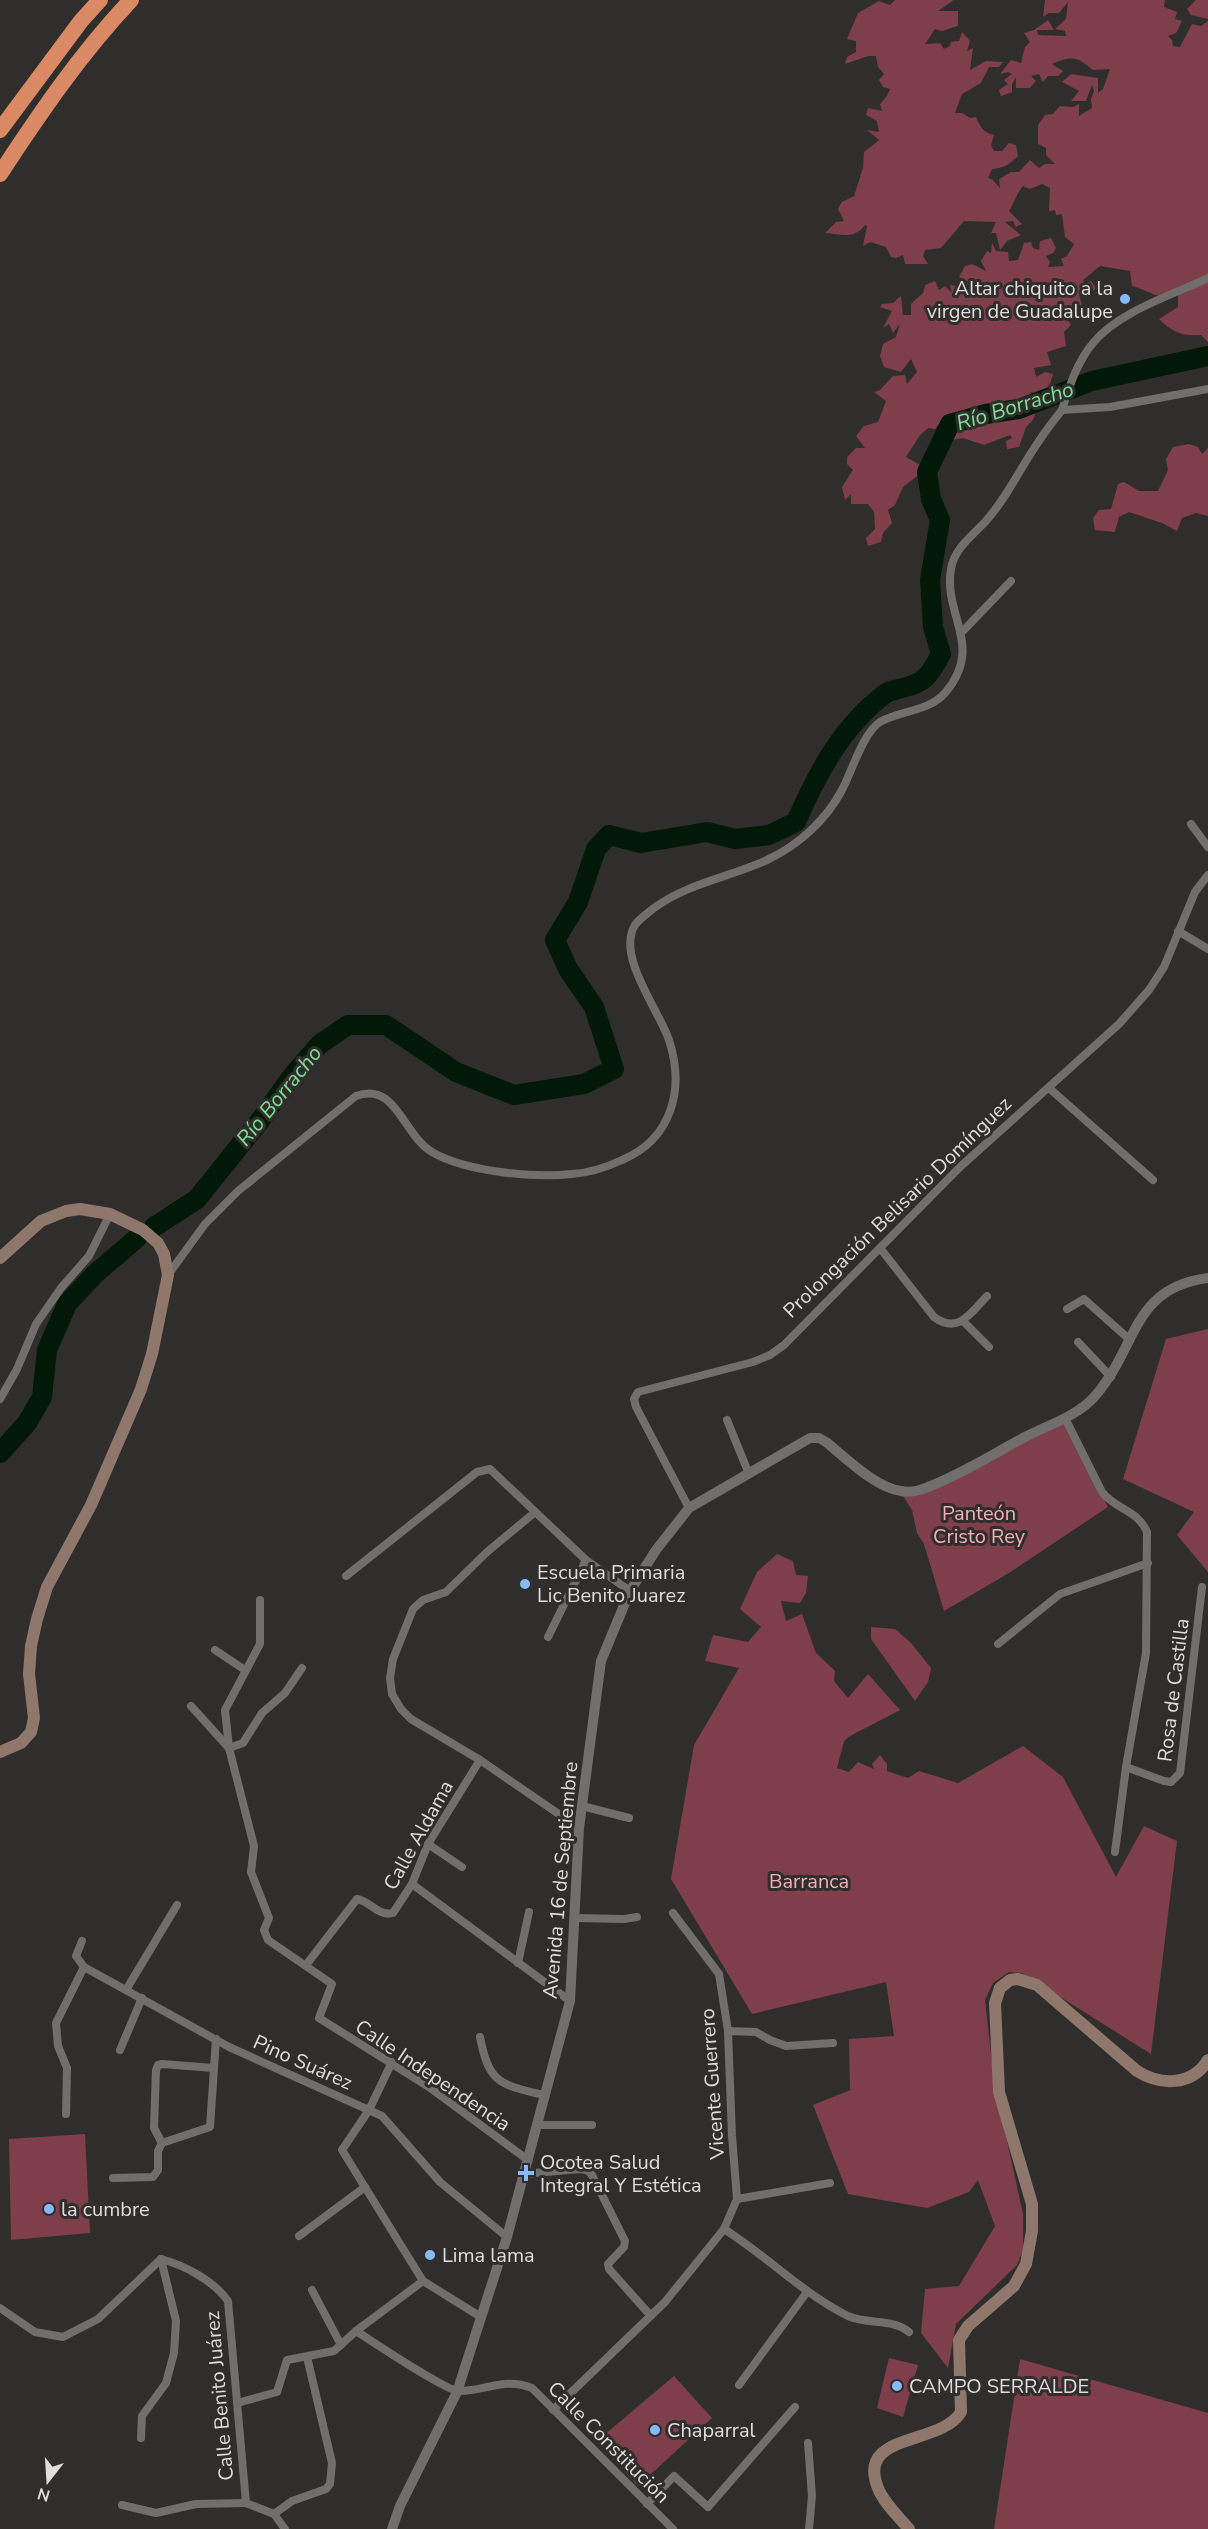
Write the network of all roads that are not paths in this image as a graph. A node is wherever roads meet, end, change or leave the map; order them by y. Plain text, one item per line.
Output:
1 (100, 0) edge
2 (131, 0) edge
3 (0, 130) edge
4 (0, 174) edge
5 (1208, 278) edge
6 (1208, 389) edge
7 (1062, 409) junction
8 (1011, 581) dead end
9 (961, 633) junction
10 (1191, 824) dead end
11 (1208, 847) edge
12 (1208, 874) edge
13 (1178, 931) junction
14 (1208, 949) edge
15 (1049, 1088) junction
16 (1153, 1180) dead end
17 (110, 1214) junction
18 (880, 1248) junction
19 (0, 1258) edge
20 (168, 1275) junction
21 (1208, 1278) edge
22 (987, 1296) dead end
23 (1067, 1309) dead end
24 (963, 1321) junction
25 (1130, 1340) junction
26 (1078, 1342) dead end
27 (989, 1347) dead end
28 (1111, 1377) junction
29 (0, 1399) edge
30 (1065, 1418) junction
31 (727, 1420) dead end
32 (749, 1474) junction
33 (689, 1508) junction
34 (534, 1513) junction
35 (586, 1560) junction
36 (1148, 1563) junction
37 (346, 1576) dead end
38 (1202, 1587) dead end
39 (630, 1591) junction
40 (260, 1600) dead end
41 (548, 1637) dead end
42 (998, 1644) dead end
43 (215, 1650) dead end
44 (302, 1668) dead end
45 (245, 1670) junction
46 (191, 1706) dead end
47 (229, 1748) junction
48 (0, 1752) edge
49 (480, 1760) junction
50 (1126, 1767) junction
51 (582, 1806) junction
52 (629, 1818) dead end
53 (579, 1828) junction
54 (428, 1844) junction
55 (1115, 1852) dead end
56 (462, 1867) dead end
57 (412, 1884) junction
58 (177, 1905) dead end
59 (529, 1912) dead end
60 (673, 1913) dead end
61 (637, 1917) dead end
62 (574, 1918) junction
63 (82, 1941) dead end
64 (518, 1963) junction
65 (306, 1965) junction
66 (84, 1967) junction
67 (126, 1990) junction
68 (142, 1998) junction
69 (570, 2001) junction
70 (728, 2031) junction
71 (480, 2037) dead end
72 (216, 2039) junction
73 (833, 2043) dead end
74 (120, 2050) dead end
75 (1208, 2060) edge
76 (392, 2062) junction
77 (214, 2068) junction
78 (543, 2096) junction
79 (369, 2110) junction
80 (66, 2114) dead end
81 (537, 2125) junction
82 (592, 2125) dead end
83 (162, 2144) junction
84 (528, 2160) junction
85 (524, 2174) junction
86 (113, 2178) dead end
87 (830, 2183) dead end
88 (365, 2187) junction
89 (737, 2199) junction
90 (724, 2229) junction
91 (299, 2236) dead end
92 (507, 2237) junction
93 (161, 2259) junction
94 (423, 2282) junction
95 (312, 2290) dead end
96 (807, 2292) junction
97 (0, 2308) edge
98 (650, 2315) junction
99 (481, 2317) junction
100 (357, 2331) junction
101 (909, 2332) dead end
102 (341, 2345) junction
103 (307, 2357) junction
104 (739, 2385) dead end
105 (457, 2392) junction
106 (237, 2403) junction
107 (795, 2407) dead end
108 (553, 2410) junction
109 (141, 2438) dead end
110 (808, 2443) dead end
111 (246, 2503) junction
112 (647, 2504) junction
113 (122, 2505) dead end
114 (274, 2514) junction
115 (285, 2529) edge
116 (392, 2529) edge
117 (673, 2529) edge
118 (809, 2529) edge
119 (909, 2529) edge

1 - 3 highway
2 - 4 highway
5 - 7 street
6 - 7 street
7 - 9 street
8 - 9 street
9 - 20 street
10 - 11 street
12 - 13 street, Prolongación Belisario Domínguez
13 - 14 street
13 - 15 street, Prolongación Belisario Domínguez
15 - 16 street
15 - 18 street, Prolongación Belisario Domínguez
17 - 19 main road
17 - 20 main road
17 - 29 street
18 - 24 street
18 - 33 street, Prolongación Belisario Domínguez
20 - 48 main road
21 - 25 street, Avenida 16 de Septiembre
22 - 24 street
23 - 25 street
24 - 27 street
25 - 28 street, Avenida 16 de Septiembre
26 - 28 street
28 - 30 street, Avenida 16 de Septiembre
30 - 32 street, Avenida 16 de Septiembre
30 - 36 street, Rosa de Castilla
31 - 32 street
32 - 33 street, Avenida 16 de Septiembre
33 - 39 street, Avenida 16 de Septiembre
34 - 35 street
34 - 37 street
34 - 49 street
35 - 39 street
35 - 41 street
36 - 42 street
36 - 50 street, Rosa de Castilla
38 - 50 street, Rosa de Castilla
39 - 51 street, Avenida 16 de Septiembre
40 - 45 street
43 - 45 street
44 - 47 street
45 - 47 street
46 - 47 street
47 - 65 street
49 - 53 street
49 - 54 street, Calle Aldama
50 - 55 street, Rosa de Castilla
51 - 52 street
51 - 53 street, Avenida 16 de Septiembre
53 - 62 street, Avenida 16 de Septiembre
54 - 56 street
54 - 57 street, Calle Aldama
57 - 64 street
57 - 65 street, Calle Aldama
58 - 67 street
59 - 64 street
60 - 70 street, Vicente Guerrero
61 - 62 street
62 - 69 street, Avenida 16 de Septiembre
63 - 66 street
64 - 69 street
65 - 76 street, Calle Independencia
66 - 67 street, Pino Suárez
66 - 80 street
67 - 68 street, Pino Suárez
68 - 72 street, Pino Suárez
68 - 74 street
69 - 78 street, Avenida 16 de Septiembre
70 - 73 street
70 - 89 street, Vicente Guerrero
71 - 78 street
72 - 77 street
72 - 79 street, Pino Suárez
75 - 119 main road
76 - 79 street
76 - 84 street, Calle Independencia
77 - 83 street
77 - 83 street
78 - 81 street, Avenida 16 de Septiembre
79 - 88 street
79 - 92 street, Pino Suárez
81 - 82 street
81 - 84 street, Avenida 16 de Septiembre
83 - 86 street
84 - 85 street, Avenida 16 de Septiembre
85 - 92 street, Avenida 16 de Septiembre
85 - 98 street
87 - 89 street
88 - 91 street
88 - 94 street
89 - 90 street, Vicente Guerrero
90 - 96 street
90 - 98 street, Vicente Guerrero
92 - 99 street, Avenida 16 de Septiembre
93 - 97 street
93 - 106 street, Calle Benito Juárez
93 - 109 street
94 - 99 street
94 - 100 street
95 - 102 street
96 - 101 street
96 - 104 street
98 - 108 street, Vicente Guerrero
99 - 105 street, Avenida 16 de Septiembre
100 - 102 street
100 - 105 street
102 - 103 street
103 - 106 street
103 - 114 street
105 - 108 street, Calle Constitución
105 - 116 street, Avenida 16 de Septiembre
106 - 111 street, Calle Benito Juárez
107 - 112 street
108 - 112 street, Calle Constitución
110 - 118 street
111 - 113 street, Calle Benito Juárez
111 - 114 street, Calle Benito Juárez
112 - 117 street, Calle Constitución
114 - 115 street

